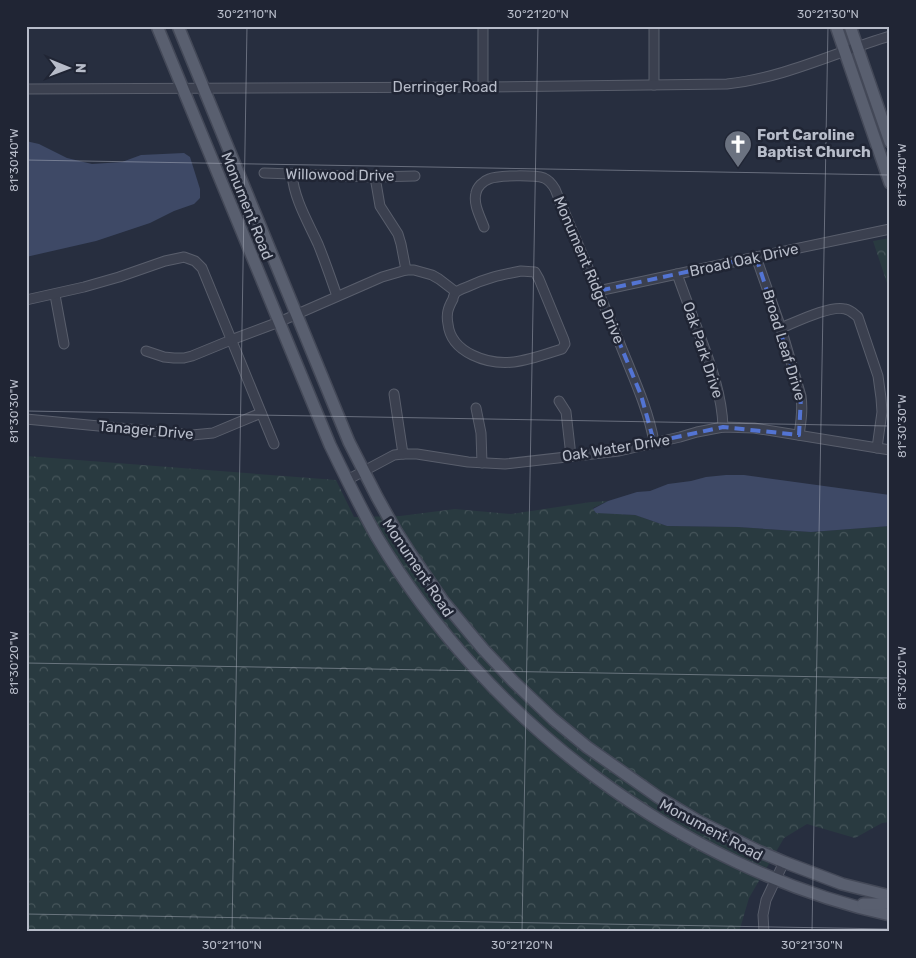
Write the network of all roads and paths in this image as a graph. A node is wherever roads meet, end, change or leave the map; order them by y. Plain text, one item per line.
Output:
1 (157, 26) edge
2 (178, 26) edge
3 (483, 26) edge
4 (654, 26) edge
5 (836, 26) edge
6 (850, 26) edge
7 (890, 36) edge
8 (857, 46) junction
9 (844, 51) junction
10 (654, 85) junction
11 (483, 87) junction
12 (182, 88) junction
13 (204, 88) junction
14 (26, 89) edge
15 (890, 142) edge
16 (264, 173) dead end
17 (292, 174) junction
18 (415, 176) dead end
19 (375, 177) junction
20 (890, 182) edge
21 (484, 227) dead end
22 (890, 229) edge
23 (756, 256) junction
24 (406, 270) junction
25 (677, 274) junction
26 (598, 291) junction
27 (456, 292) junction
28 (55, 295) junction
29 (337, 296) junction
30 (26, 300) edge
31 (296, 314) junction
32 (279, 322) junction
33 (781, 328) junction
34 (231, 340) junction
35 (64, 344) dead end
36 (146, 350) dead end
37 (394, 394) dead end
38 (559, 401) dead end
39 (476, 408) dead end
40 (261, 413) junction
41 (26, 419) edge
42 (723, 427) junction
43 (799, 435) junction
44 (654, 442) junction
45 (274, 444) dead end
46 (877, 448) junction
47 (890, 450) edge
48 (403, 454) junction
49 (571, 456) junction
50 (482, 463) junction
51 (363, 471) junction
52 (347, 480) junction
53 (784, 862) junction
54 (776, 879) junction
55 (890, 896) edge
56 (836, 901) junction
57 (890, 903) edge
58 (890, 915) edge
59 (764, 932) edge

1 - 12 main road, Monument Road
2 - 13 main road, Monument Road
3 - 11 street
4 - 10 street
5 - 9 main road
6 - 8 main road
7 - 8 street, Derringer Road
8 - 9 street, Derringer Road
8 - 15 main road
9 - 10 street, Derringer Road
9 - 20 main road
10 - 11 street, Derringer Road
11 - 13 street, Derringer Road
12 - 13 street, Derringer Road
12 - 14 street, Derringer Road
12 - 32 main road, Monument Road
13 - 31 main road, Monument Road
16 - 17 street, Willowood Drive
17 - 19 street, Willowood Drive
17 - 29 street
18 - 19 street, Willowood Drive
19 - 24 street
21 - 26 street, Monument Ridge Drive
22 - 23 street, Broad Oak Drive
23 - 25 street, Broad Oak Drive
23 - 33 street, Broad Leaf Drive
24 - 27 street
24 - 29 street
25 - 26 street, Broad Oak Drive
25 - 42 street, Oak Park Drive
26 - 44 street, Monument Ridge Drive
27 - 27 street
28 - 30 street
28 - 34 street
28 - 35 street
29 - 31 street
31 - 32 street
31 - 51 main road, Monument Road
32 - 34 street
32 - 52 main road, Monument Road
33 - 43 street, Broad Leaf Drive
33 - 46 street
34 - 36 street
34 - 40 street
37 - 48 street
38 - 49 street
39 - 50 street
40 - 41 street, Tanager Drive
40 - 45 street
42 - 43 street, Oak Water Drive
42 - 44 street, Oak Water Drive
43 - 46 street, Oak Water Drive
44 - 49 street, Oak Water Drive
46 - 47 street, Oak Water Drive
48 - 50 street, Oak Water Drive
48 - 51 street, Oak Water Drive
49 - 50 street, Oak Water Drive
51 - 52 street, Oak Water Drive
51 - 53 main road, Monument Road
52 - 54 main road, Monument Road
53 - 54 street
53 - 55 main road, Monument Road
54 - 56 main road, Monument Road
54 - 59 street
56 - 57 main road
56 - 58 main road, Monument Road

